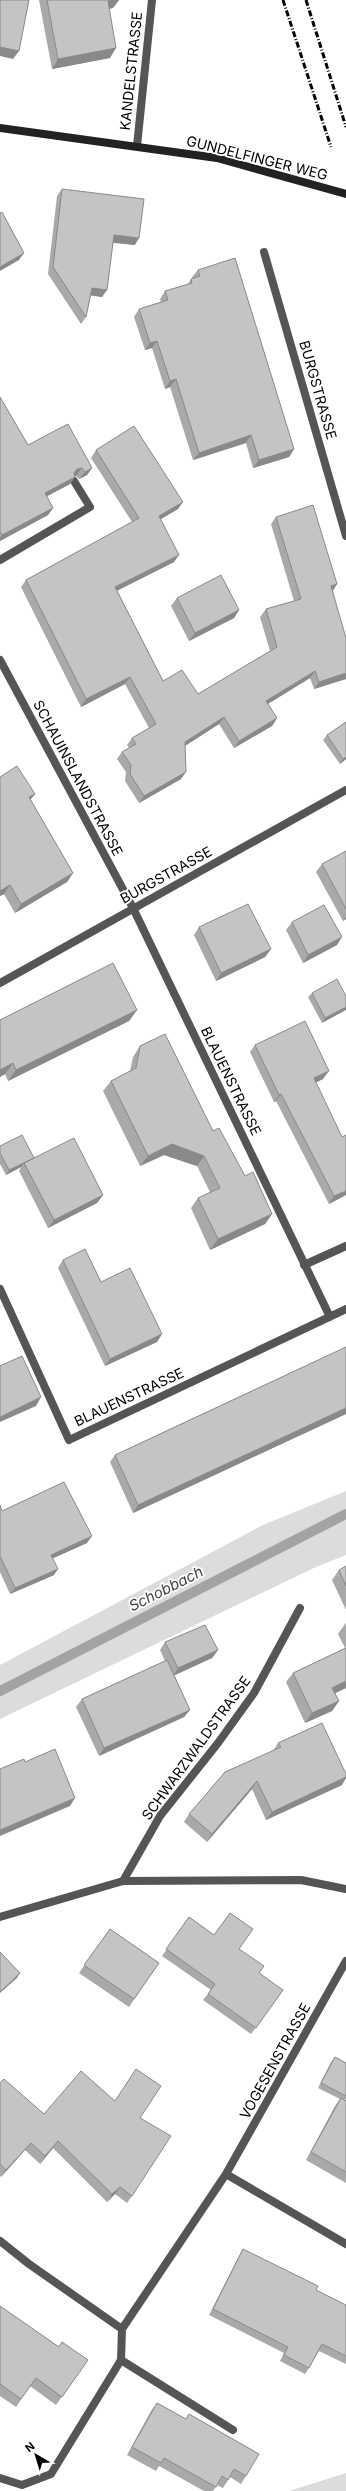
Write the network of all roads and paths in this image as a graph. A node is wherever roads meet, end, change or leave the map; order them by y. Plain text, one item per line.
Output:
1 (152, 0) edge
2 (0, 128) edge
3 (137, 146) junction
4 (346, 194) edge
5 (264, 252) dead end
6 (74, 481) edge
7 (346, 536) edge
8 (0, 560) edge
9 (0, 660) edge
10 (346, 790) edge
11 (133, 908) junction
12 (0, 983) edge
13 (346, 1246) edge
14 (304, 1265) junction
15 (0, 1289) edge
16 (346, 1310) edge
17 (330, 1317) junction
18 (300, 1608) dead end
19 (123, 1881) junction
20 (346, 1889) edge
21 (0, 1917) edge
22 (346, 1961) edge
23 (226, 2174) junction
24 (0, 2241) edge
25 (346, 2244) edge
26 (122, 2329) junction
27 (121, 2360) junction
28 (233, 2430) dead end
29 (0, 2478) edge

1 - 3 street, KANDELSTRASSE
2 - 3 street, GUNDELFINGER WEG
3 - 4 street, GUNDELFINGER WEG, bridge
5 - 7 street, BURGSTRASSE
6 - 8 street
9 - 11 street, SCHAUINSLANDSTRASSE
10 - 11 street, BURGSTRASSE
11 - 12 street, BURGSTRASSE
11 - 14 street, BLAUENSTRASSE
13 - 14 street
14 - 17 street, BLAUENSTRASSE
15 - 17 street, BLAUENSTRASSE
16 - 17 street, BLAUENSTRASSE
18 - 19 street, SCHWARZWALDSTRASSE
19 - 20 street
19 - 21 street
22 - 23 street, VOGESENSTRASSE
23 - 25 street
23 - 26 street, VOGESENSTRASSE
24 - 26 street
26 - 27 street
27 - 28 street
27 - 29 street

